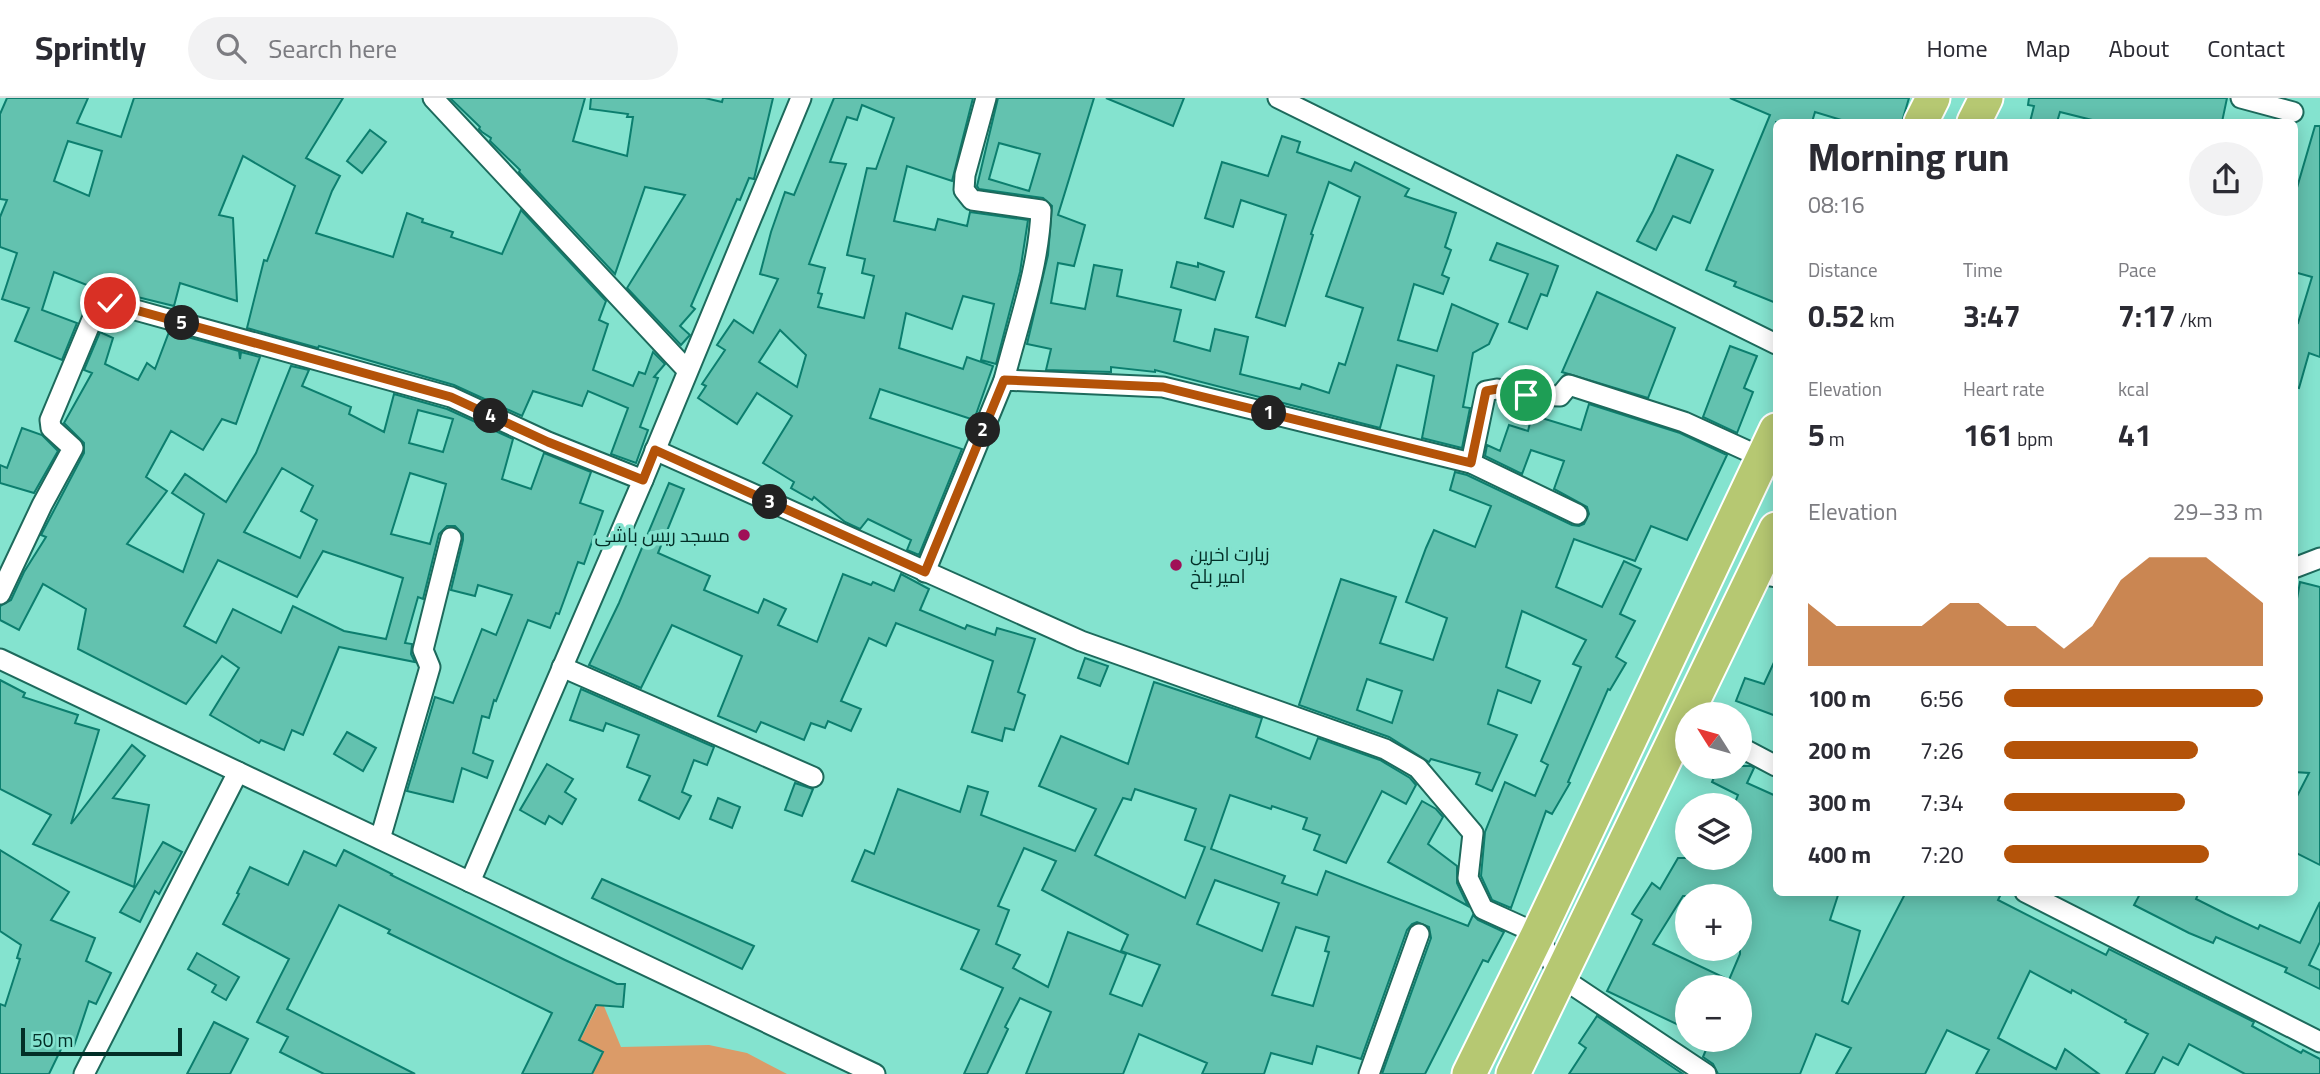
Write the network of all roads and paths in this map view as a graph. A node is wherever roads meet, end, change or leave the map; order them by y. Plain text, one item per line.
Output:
1 (433, 98) edge
2 (801, 98) edge
3 (986, 98) edge
4 (1278, 98) edge
5 (1933, 98) edge
6 (1986, 98) edge
7 (2241, 98) edge
8 (2293, 112) dead end
9 (1922, 119) edge
10 (1976, 119) edge
11 (1773, 343) edge
12 (687, 370) junction
13 (1004, 380) junction
14 (1770, 444) edge
15 (655, 450) junction
16 (1471, 463) junction
17 (643, 480) junction
18 (1577, 514) dead end
19 (451, 538) dead end
20 (1773, 542) edge
21 (2320, 558) edge
22 (2298, 566) edge
23 (925, 572) junction
24 (1766, 575) edge
25 (0, 594) edge
26 (0, 659) edge
27 (562, 667) junction
28 (1696, 702) edge
29 (1675, 742) edge
30 (1752, 753) edge
31 (1773, 764) edge
32 (238, 772) junction
33 (813, 777) dead end
34 (380, 839) junction
35 (470, 882) junction
36 (2033, 896) edge
37 (1419, 934) dead end
38 (1538, 934) junction
39 (1559, 976) junction
40 (2320, 1042) edge
41 (84, 1074) edge
42 (875, 1074) edge
43 (1369, 1074) edge
44 (1469, 1074) edge
45 (1514, 1074) edge
46 (1706, 1074) edge

1 - 12 street
2 - 12 street
3 - 13 street
4 - 11 street
5 - 9 highway
6 - 10 highway
7 - 8 street
12 - 15 street
13 - 16 street
13 - 23 street
14 - 16 street
14 - 38 highway
15 - 17 street
15 - 23 street
16 - 18 street
17 - 25 street
17 - 27 street
19 - 34 street
20 - 24 highway
21 - 22 street
23 - 38 street
24 - 28 highway
26 - 32 street
27 - 33 street
27 - 35 street
29 - 39 highway
30 - 31 street
32 - 34 street
32 - 41 street
34 - 35 street
35 - 42 street
36 - 40 street
37 - 43 street
38 - 39 street
38 - 44 highway
39 - 45 highway
39 - 46 street

